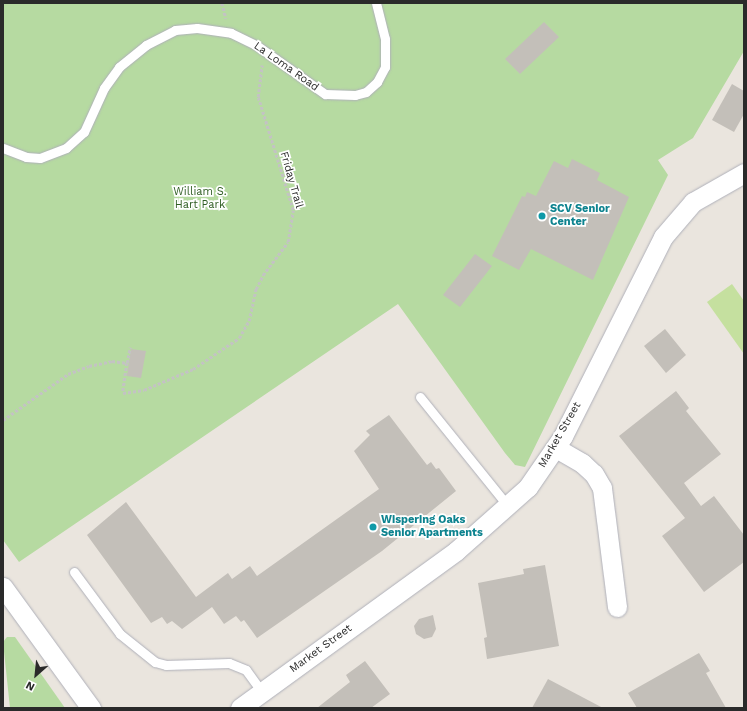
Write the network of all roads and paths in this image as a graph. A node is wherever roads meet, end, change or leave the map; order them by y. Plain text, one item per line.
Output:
1 (222, 3) edge
2 (376, 3) edge
3 (226, 16) dead end
4 (268, 54) junction
5 (3, 148) edge
6 (744, 173) edge
7 (130, 347) dead end
8 (127, 363) junction
9 (420, 397) dead end
10 (3, 420) edge
11 (556, 448) junction
12 (508, 506) junction
13 (74, 572) dead end
14 (3, 587) edge
15 (617, 607) dead end
16 (262, 692) junction
17 (91, 708) edge
18 (240, 708) edge

1 - 3 path
2 - 4 lane, La Loma Road
4 - 5 lane, La Loma Road
4 - 8 path, Friday Trail
6 - 11 street, Market Street
7 - 8 path
8 - 10 path
9 - 12 lane
11 - 12 street, Market Street
11 - 15 street
12 - 16 street, Market Street
13 - 16 lane
14 - 17 street
16 - 18 street, Market Street

